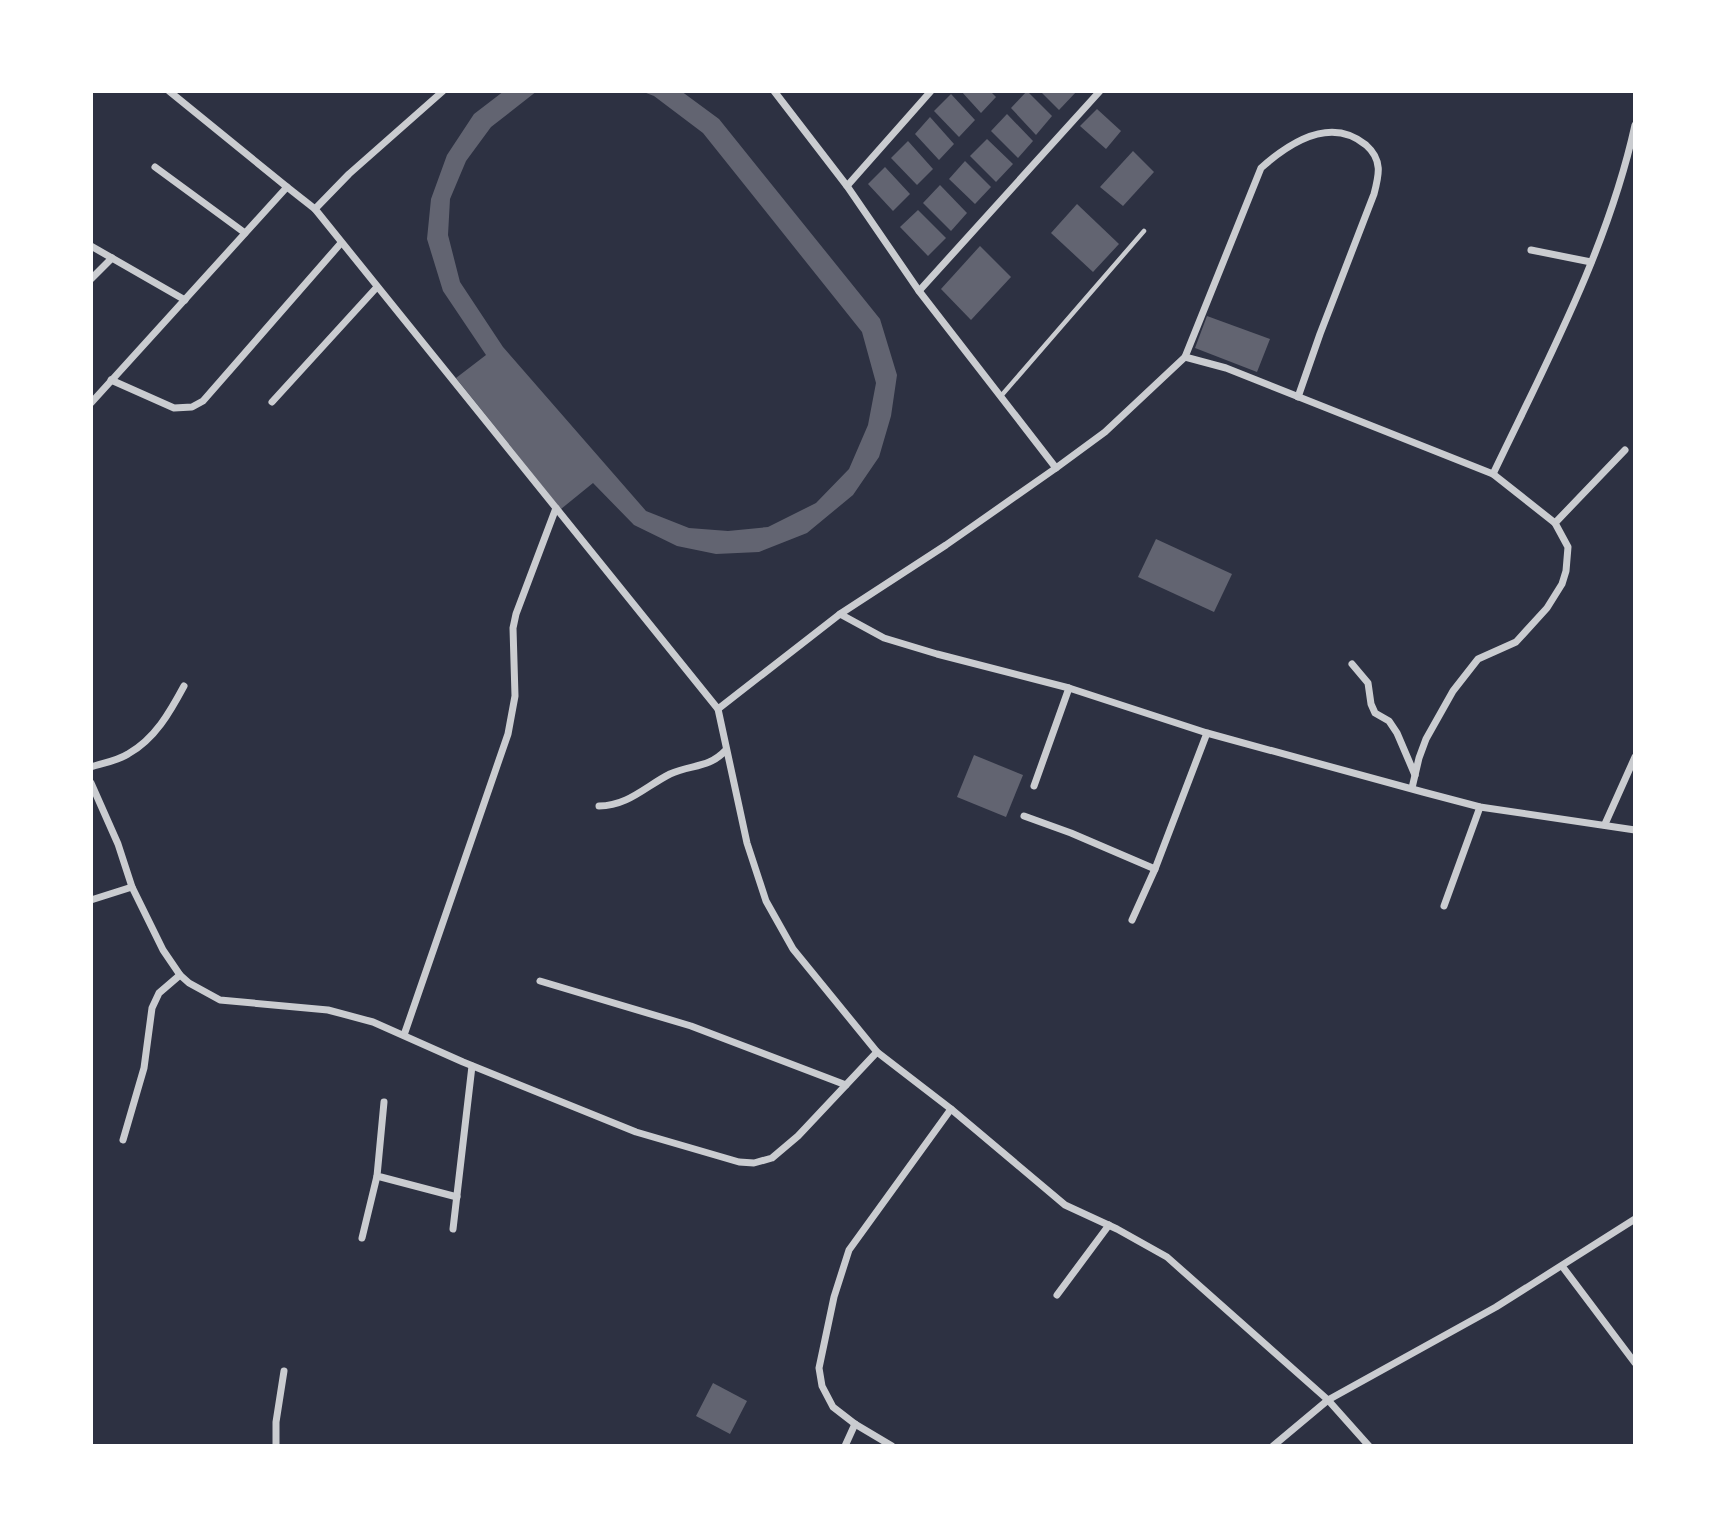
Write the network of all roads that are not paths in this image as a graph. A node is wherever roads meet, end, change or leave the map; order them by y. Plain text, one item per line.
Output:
1 (169, 91) edge
2 (443, 91) edge
3 (774, 91) edge
4 (931, 91) edge
5 (1100, 91) edge
6 (1635, 125) edge
7 (155, 167) dead end
8 (847, 186) junction
9 (287, 187) junction
10 (315, 209) junction
11 (1144, 231) dead end
12 (245, 233) junction
13 (341, 243) junction
14 (91, 246) edge
15 (1531, 250) dead end
16 (112, 258) junction
17 (1591, 262) junction
18 (91, 279) edge
19 (377, 286) junction
20 (919, 291) junction
21 (185, 300) junction
22 (1185, 357) junction
23 (111, 380) junction
24 (1001, 396) junction
25 (1298, 397) junction
26 (272, 402) dead end
27 (91, 403) edge
28 (1625, 450) dead end
29 (1056, 468) junction
30 (1493, 474) junction
31 (556, 508) junction
32 (1555, 523) junction
33 (840, 614) junction
34 (1352, 664) dead end
35 (184, 686) dead end
36 (1069, 688) junction
37 (718, 709) junction
38 (1207, 733) junction
39 (726, 750) junction
40 (1635, 757) edge
41 (91, 767) edge
42 (1415, 775) junction
43 (91, 785) edge
44 (1034, 786) dead end
45 (1412, 788) junction
46 (599, 806) dead end
47 (1480, 807) junction
48 (1024, 816) dead end
49 (1605, 824) junction
50 (1635, 830) edge
51 (1155, 869) junction
52 (132, 887) junction
53 (91, 900) edge
54 (1444, 906) dead end
55 (1132, 920) dead end
56 (180, 975) junction
57 (540, 981) dead end
58 (404, 1035) junction
59 (877, 1052) junction
60 (472, 1066) junction
61 (846, 1085) junction
62 (384, 1102) dead end
63 (951, 1109) junction
64 (123, 1140) dead end
65 (377, 1176) junction
66 (457, 1196) junction
67 (1635, 1219) edge
68 (1109, 1225) junction
69 (453, 1229) dead end
70 (362, 1238) dead end
71 (1562, 1266) junction
72 (1057, 1295) dead end
73 (1635, 1363) edge
74 (284, 1371) dead end
75 (1328, 1400) junction
76 (855, 1424) junction
77 (276, 1446) edge
78 (845, 1446) edge
79 (892, 1446) edge
80 (1273, 1446) edge
81 (1369, 1446) edge

1 - 9 street
2 - 10 street
3 - 8 street
4 - 8 street
5 - 20 street
6 - 17 street
7 - 12 street
8 - 20 street
9 - 10 street
9 - 12 street
10 - 13 street
11 - 24 lane
12 - 21 street
13 - 19 street
13 - 23 street
14 - 16 street
15 - 17 street
16 - 18 street
16 - 21 street
17 - 30 street
19 - 26 street
19 - 31 street
20 - 24 street
21 - 23 street
22 - 25 street
22 - 25 street
22 - 29 street
23 - 27 street
24 - 29 street
25 - 30 street
28 - 32 street
29 - 33 street
30 - 32 street
31 - 37 street
31 - 58 street
32 - 42 street
33 - 36 street
33 - 37 street
34 - 42 street
35 - 41 street
36 - 38 street
36 - 44 street
37 - 39 street
38 - 45 street
38 - 51 street
39 - 46 street
39 - 59 street
40 - 49 street
42 - 45 street
43 - 52 street
45 - 47 street
47 - 49 street
47 - 54 street
48 - 51 street
49 - 50 street
51 - 55 street
52 - 53 street
52 - 56 street
56 - 58 street
56 - 64 street
57 - 61 street
58 - 60 street
59 - 61 street
59 - 63 street
60 - 61 street
60 - 66 street
62 - 65 street
63 - 68 street
63 - 76 street
65 - 66 street
65 - 70 street
66 - 69 street
67 - 71 street
68 - 72 street
68 - 75 street
71 - 73 street
71 - 75 street
74 - 77 street
75 - 80 street
75 - 81 street
76 - 78 street
76 - 79 street

